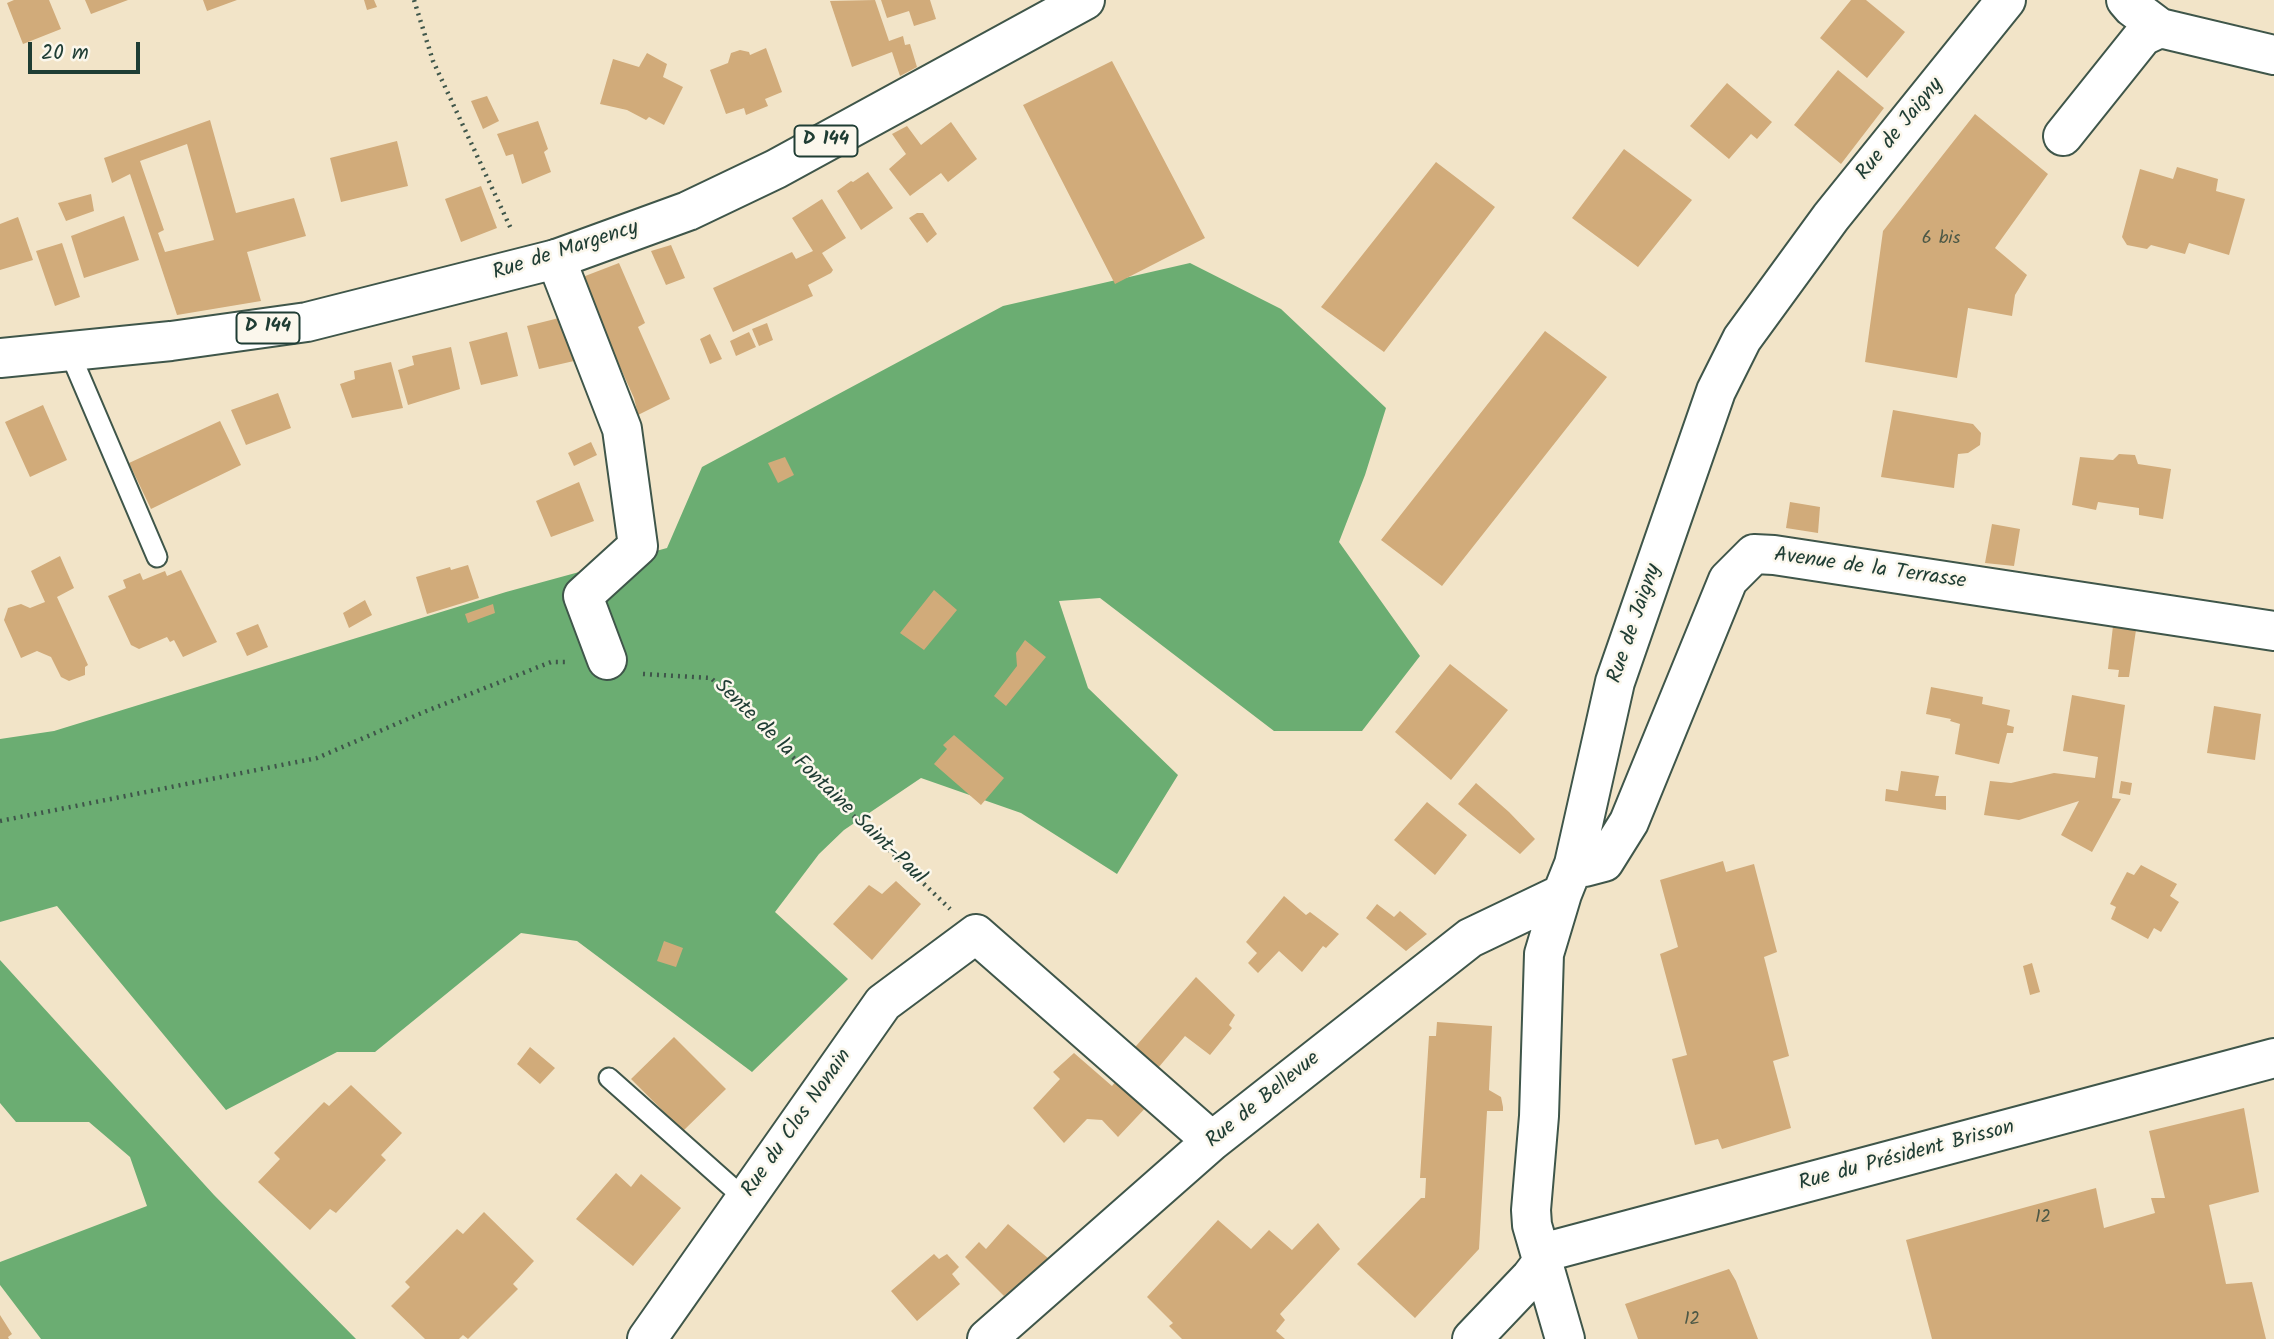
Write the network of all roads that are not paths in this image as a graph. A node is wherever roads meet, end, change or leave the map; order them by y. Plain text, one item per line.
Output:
1 (1085, 0) edge
2 (2006, 0) edge
3 (2126, 0) edge
4 (2160, 28) junction
5 (2274, 55) edge
6 (2063, 136) dead end
7 (543, 263) junction
8 (68, 351) junction
9 (0, 358) edge
10 (157, 557) dead end
11 (2274, 631) edge
12 (607, 660) road end
13 (1568, 879) junction
14 (2274, 1058) edge
15 (609, 1078) dead end
16 (1213, 1141) junction
17 (745, 1199) junction
18 (1543, 1261) junction
19 (647, 1339) edge
20 (987, 1339) edge
21 (1472, 1339) edge
22 (1565, 1339) edge

1 - 7 street, Rue de Margency / D 144
2 - 13 street, Rue de Jaigny
3 - 4 street
4 - 5 street
4 - 6 street
7 - 8 street, Rue de Margency / D 144
7 - 12 street
8 - 9 street, Rue de Margency / D 144
8 - 10 lane
11 - 13 street, Avenue de la Terrasse
13 - 16 street, Rue de Bellevue
13 - 18 street, Rue de Jaigny
14 - 18 street, Rue du Président Brisson
15 - 17 lane
16 - 17 street, Rue du Clos Nonain
16 - 20 street, Rue de Bellevue
17 - 19 street, Rue du Clos Nonain
18 - 21 street
18 - 22 street, Rue de Jaigny

